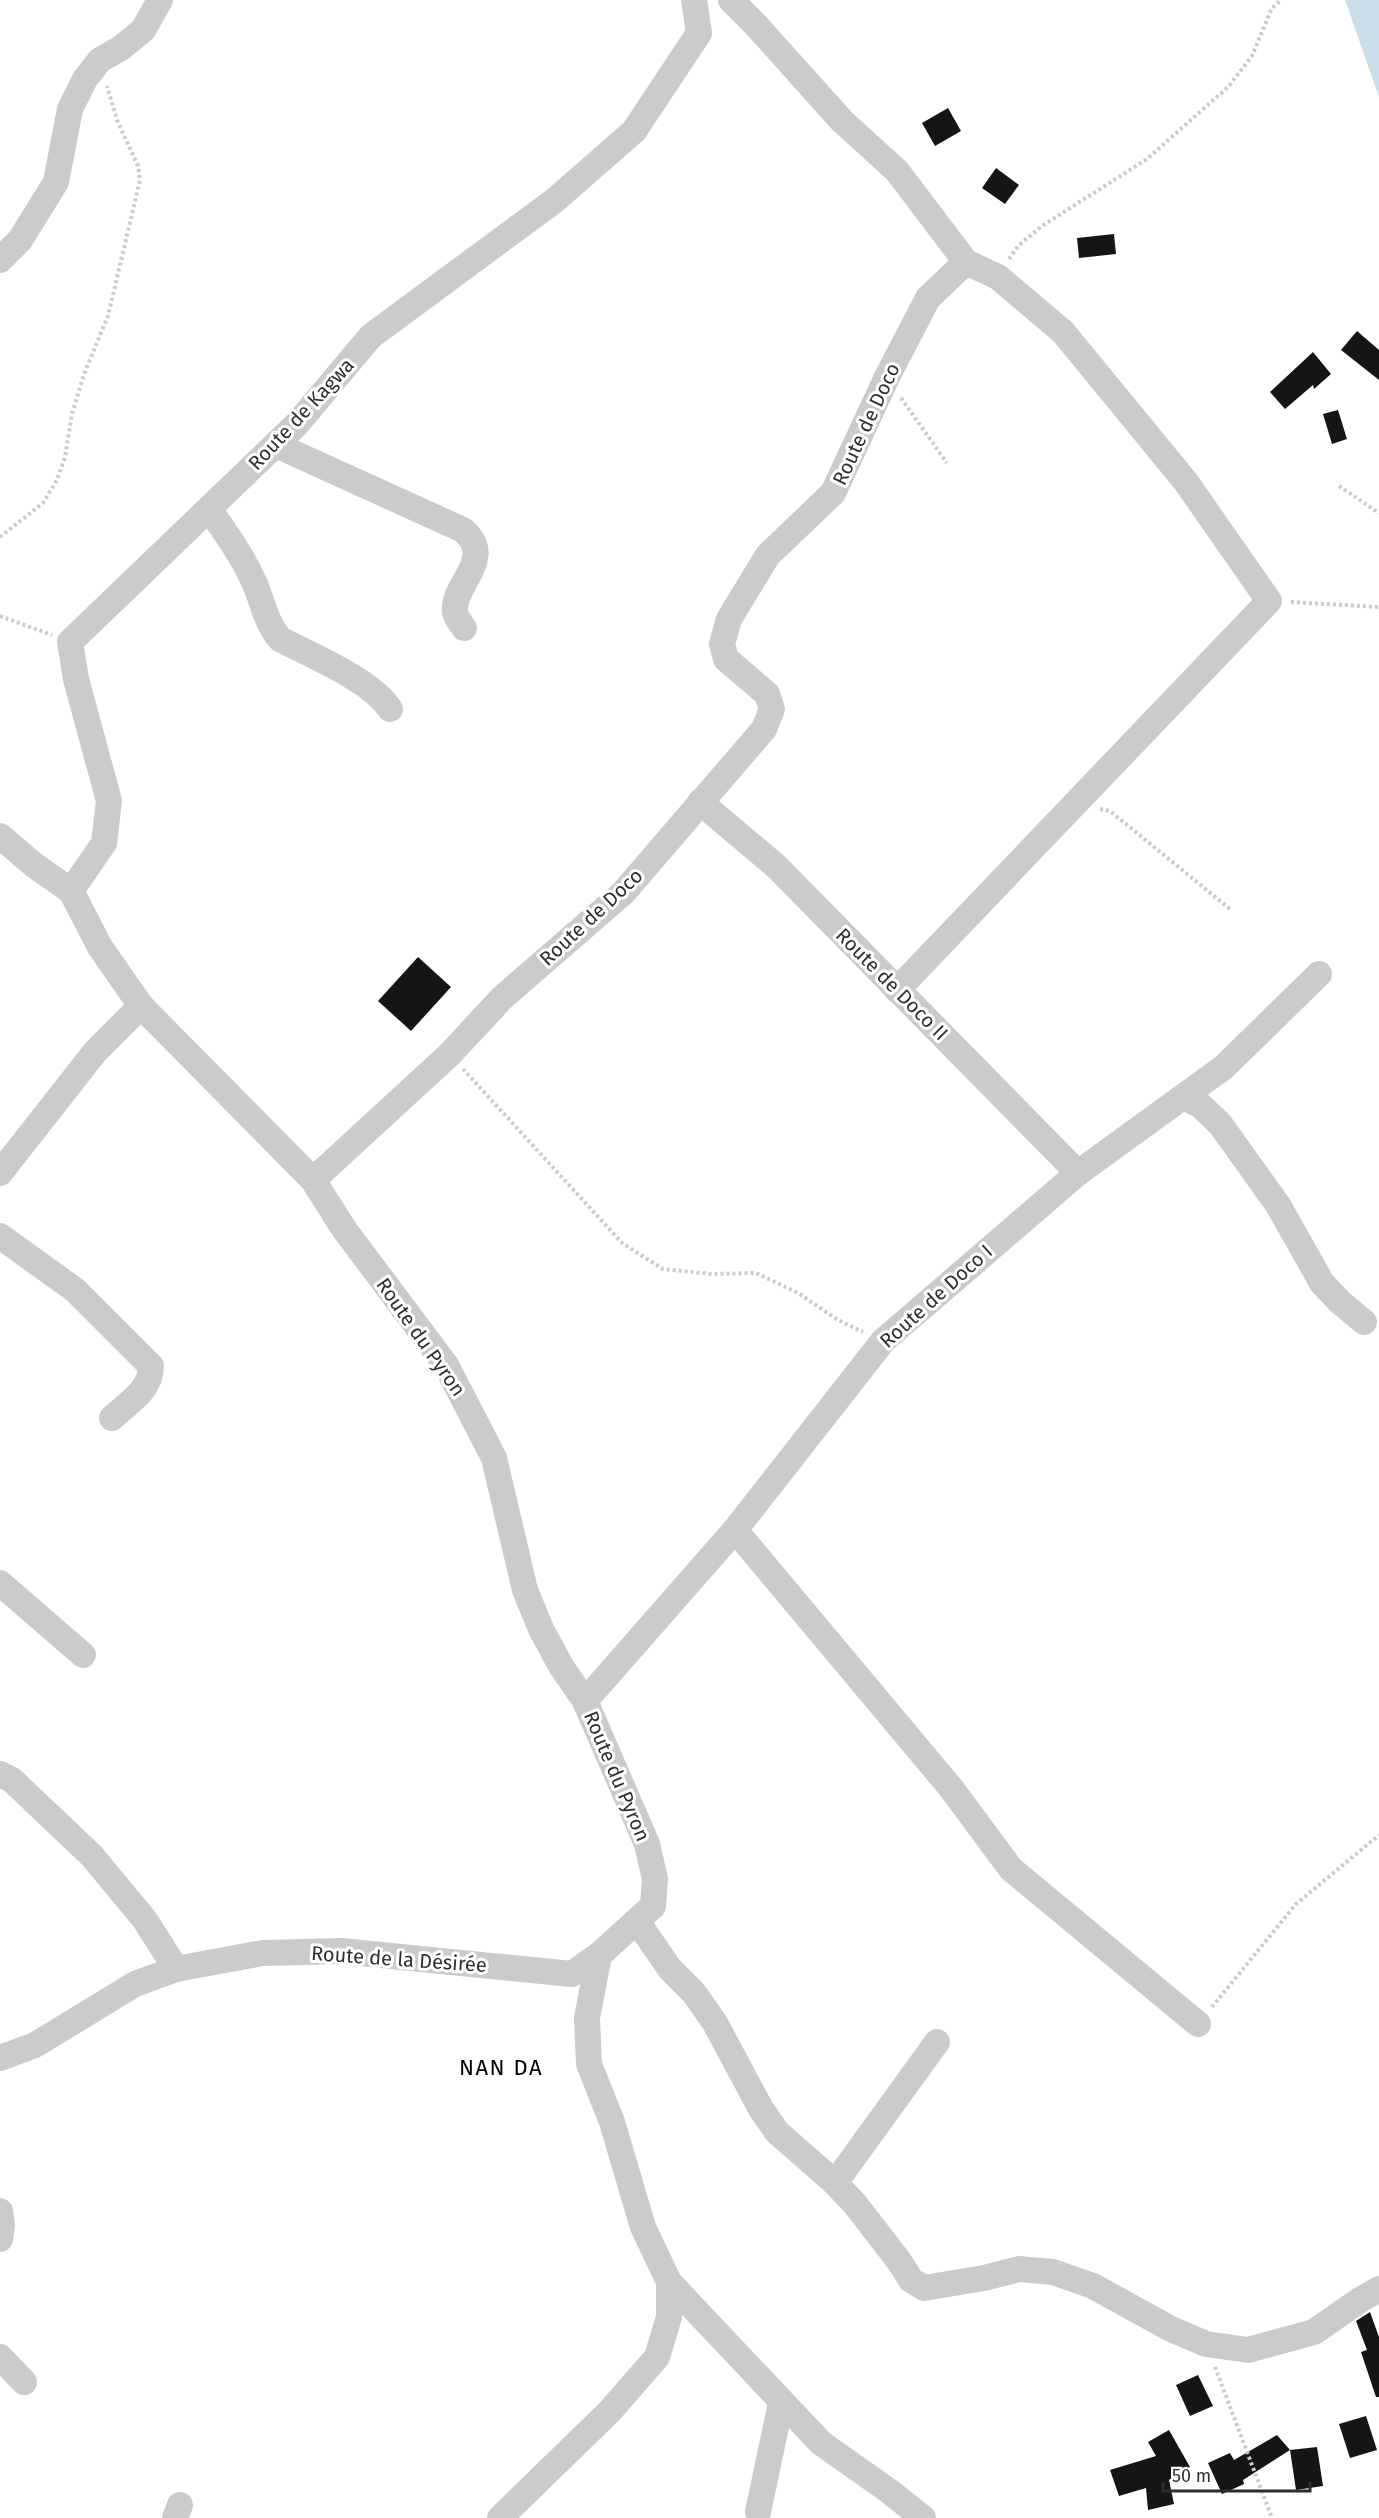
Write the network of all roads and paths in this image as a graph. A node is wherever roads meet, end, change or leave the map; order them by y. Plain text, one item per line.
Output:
1 (160, 0) edge
2 (694, 0) edge
3 (731, 0) edge
4 (1281, 0) edge
5 (100, 60) junction
6 (0, 260) edge
7 (966, 262) junction
8 (998, 277) junction
9 (887, 378) junction
10 (276, 445) junction
11 (947, 463) dead end
12 (1339, 486) dead end
13 (209, 509) junction
14 (1379, 513) edge
15 (0, 537) edge
16 (1269, 601) junction
17 (1379, 607) edge
18 (0, 616) edge
19 (464, 628) dead end
20 (70, 642) junction
21 (390, 709) dead end
22 (700, 802) junction
23 (1076, 803) junction
24 (0, 836) edge
25 (70, 891) junction
26 (1230, 909) dead end
27 (1319, 974) dead end
28 (897, 990) junction
29 (141, 1006) junction
30 (450, 1054) junction
31 (1183, 1098) junction
32 (0, 1173) edge
33 (1078, 1173) junction
34 (313, 1180) junction
35 (0, 1236) edge
36 (1364, 1322) dead end
37 (883, 1341) junction
38 (112, 1418) dead end
39 (735, 1530) junction
40 (0, 1583) edge
41 (84, 1655) dead end
42 (585, 1701) junction
43 (0, 1774) edge
44 (1379, 1835) edge
45 (637, 1921) junction
46 (599, 1955) junction
47 (176, 1969) junction
48 (1198, 2024) joint
49 (936, 2042) dead end
50 (0, 2058) edge
51 (835, 2183) junction
52 (0, 2211) edge
53 (0, 2239) edge
54 (669, 2282) junction
55 (1379, 2289) edge
56 (1206, 2344) junction
57 (0, 2357) edge
58 (24, 2382) dead end
59 (781, 2403) junction
60 (758, 2512) dead end
61 (500, 2518) edge
62 (923, 2518) edge
63 (1272, 2518) edge

1 - 5 street
2 - 10 street, Route de Kagwa
3 - 7 street
4 - 8 path
5 - 6 street
5 - 15 path
7 - 8 street
7 - 9 street, Route de Doco
8 - 16 street
9 - 11 path
9 - 22 street, Route de Doco
10 - 13 street, Route de Kagwa
10 - 19 street
12 - 14 path
13 - 20 street, Route de Kagwa
13 - 21 street
16 - 17 path
16 - 23 street
18 - 20 path
20 - 25 street
22 - 28 street, Route de Doco II
22 - 30 street, Route de Doco
23 - 26 path
23 - 28 street
24 - 25 street, Route du Pyron
25 - 29 street, Route du Pyron
27 - 31 street, Route de Doco I
28 - 33 street, Route de Doco II
29 - 32 street
29 - 34 street, Route du Pyron
30 - 34 street, Route de Doco
30 - 37 path
31 - 33 street, Route de Doco I
31 - 36 street
33 - 37 street, Route de Doco I
34 - 42 street, Route du Pyron
35 - 38 street
37 - 39 street, Route de Doco I
39 - 42 street, Route de Doco I
39 - 48 street
40 - 41 street
42 - 45 street, Route du Pyron
43 - 47 street
44 - 48 path
45 - 46 street, Route du Pyron
45 - 51 street
46 - 47 street, Route de la Désirée
46 - 54 street
47 - 50 street, Route de la Désirée
49 - 51 street
51 - 56 street
52 - 53 street
54 - 59 street
54 - 61 street
55 - 56 street
56 - 63 path
57 - 58 street
59 - 60 street
59 - 62 street

